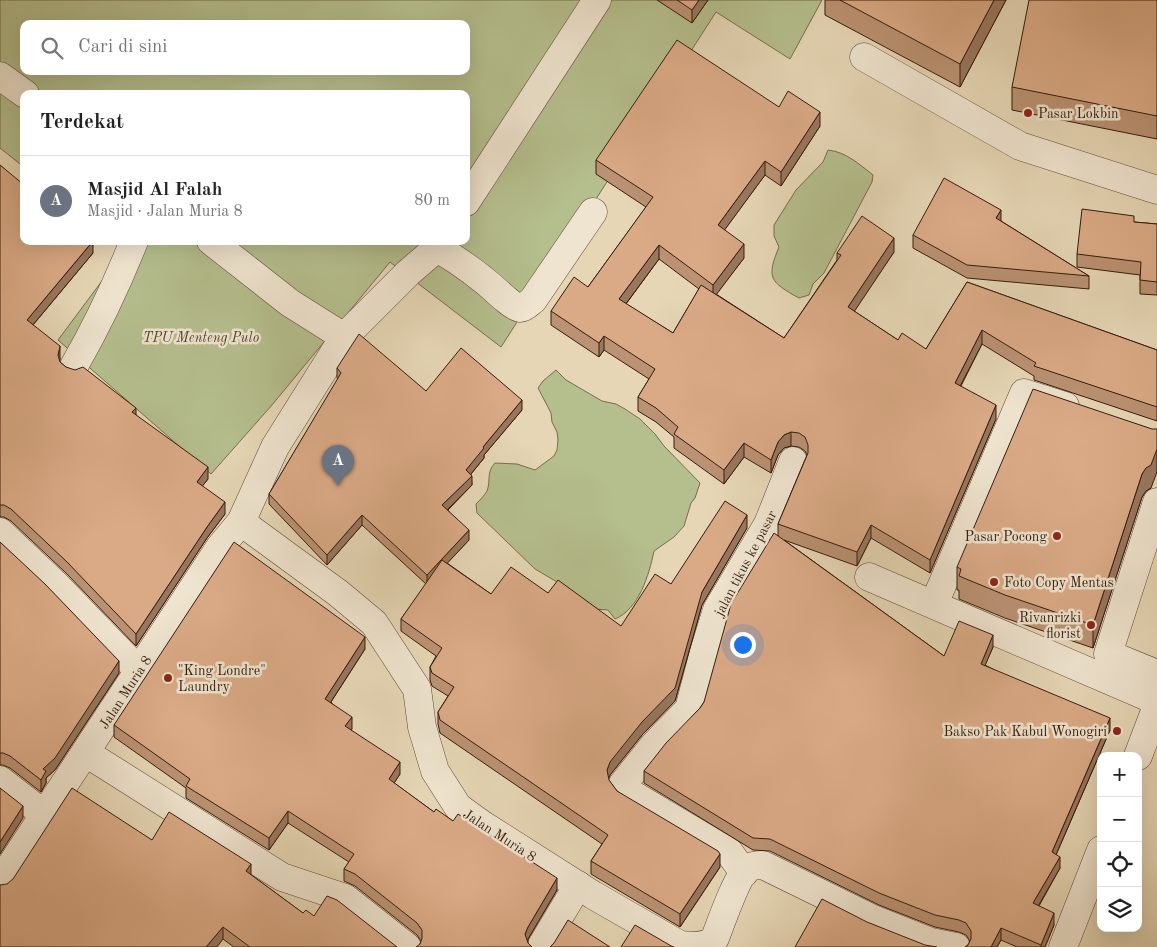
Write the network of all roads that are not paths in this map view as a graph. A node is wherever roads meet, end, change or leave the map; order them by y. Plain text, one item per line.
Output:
1 (597, 0) edge
2 (864, 57) dead end
3 (0, 76) edge
4 (20, 91) edge
5 (1157, 190) edge
6 (470, 196) edge
7 (593, 212) dead end
8 (132, 245) edge
9 (216, 245) edge
10 (438, 245) edge
11 (440, 245) edge
12 (344, 337) junction
13 (74, 366) dead end
14 (1086, 413) edge
15 (793, 461) dead end
16 (1157, 502) edge
17 (241, 522) junction
18 (0, 532) edge
19 (869, 577) dead end
20 (934, 604) junction
21 (139, 671) junction
22 (1157, 674) edge
23 (1157, 701) edge
24 (1157, 706) edge
25 (1140, 752) edge
26 (86, 753) junction
27 (0, 780) edge
28 (44, 814) junction
29 (1097, 860) edge
30 (744, 873) junction
31 (0, 882) edge
32 (578, 885) junction
33 (717, 945) edge
34 (407, 947) edge
35 (541, 947) edge
36 (956, 947) edge
37 (1063, 947) edge

1 - 6 street
2 - 5 street
3 - 4 street
7 - 11 street
8 - 13 street
9 - 12 street
10 - 12 street
12 - 17 street
14 - 20 street
15 - 30 street, jalan tikus ke pasar
16 - 22 street
17 - 21 street, Jalan Muria 8
17 - 32 street, Jalan Muria 8
18 - 21 street
19 - 20 street
20 - 23 street
21 - 26 street, Jalan Muria 8
24 - 25 street
26 - 28 street, Jalan Muria 8
26 - 34 street
27 - 28 street
28 - 31 street, Jalan Muria 8
29 - 37 street
30 - 33 street, Jalan Muria 8
30 - 36 street
32 - 33 street, Jalan Muria 8
32 - 35 street

